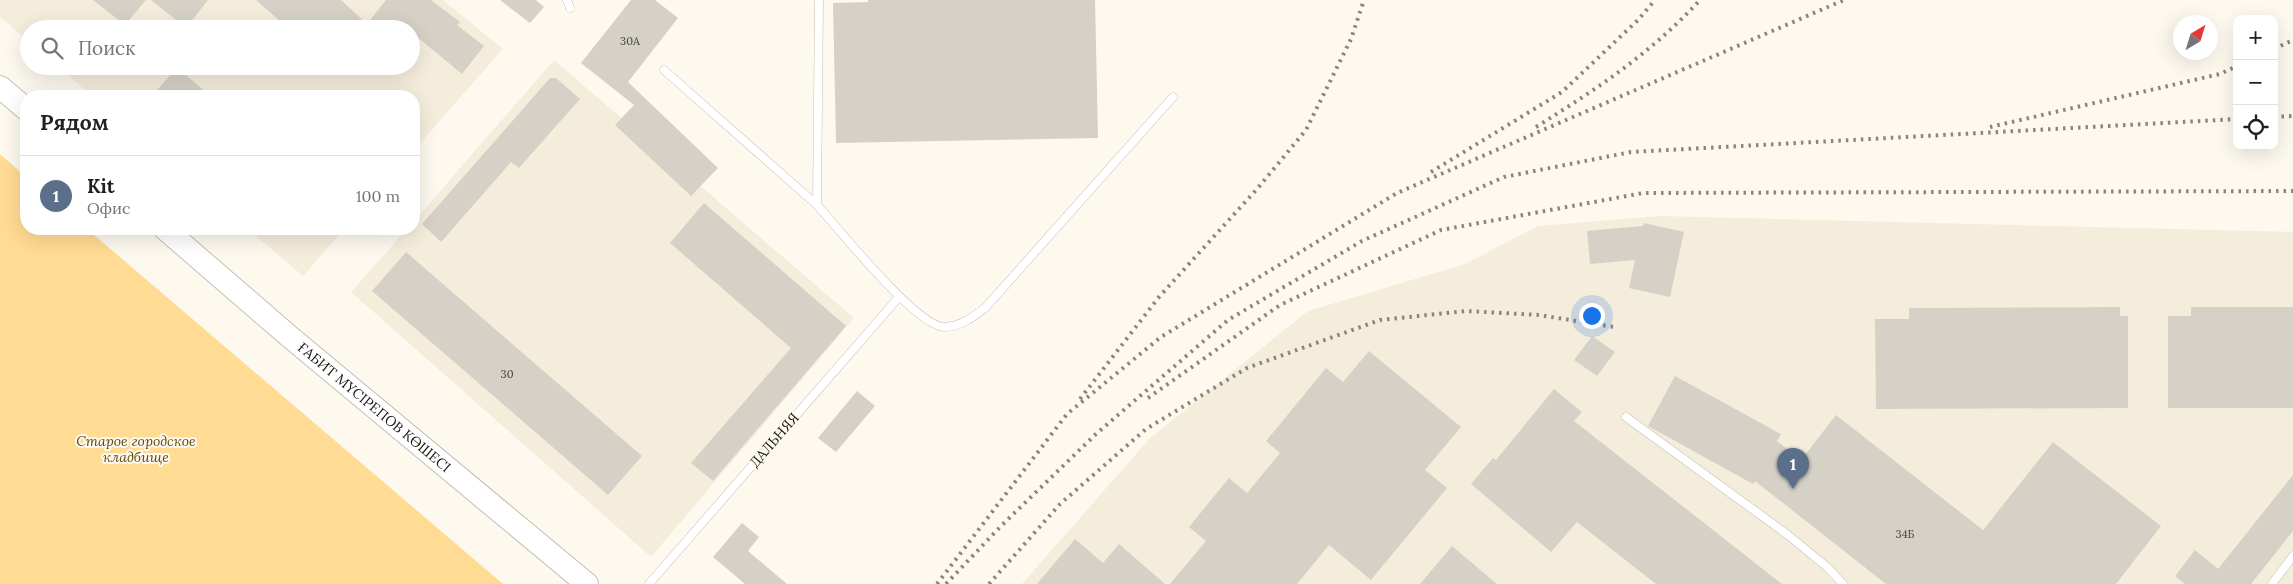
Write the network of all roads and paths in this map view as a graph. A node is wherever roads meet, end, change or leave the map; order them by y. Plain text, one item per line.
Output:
1 (567, 0) edge
2 (819, 0) edge
3 (570, 8) dead end
4 (664, 70) dead end
5 (0, 87) edge
6 (1174, 97) dead end
7 (20, 104) edge
8 (817, 205) junction
9 (172, 235) edge
10 (899, 297) junction
11 (1626, 418) dead end
12 (2293, 556) edge
13 (587, 584) edge
14 (649, 584) edge
15 (1843, 584) edge
16 (2272, 584) edge

1 - 3 lane
2 - 8 lane
4 - 8 lane
5 - 7 main road
6 - 10 lane
8 - 10 lane
9 - 13 main road, ҒАБИТ МҮСІРЕПОВ КӨШЕСІ
10 - 14 lane, ДАЛЬНЯЯ
11 - 15 lane
12 - 16 lane

